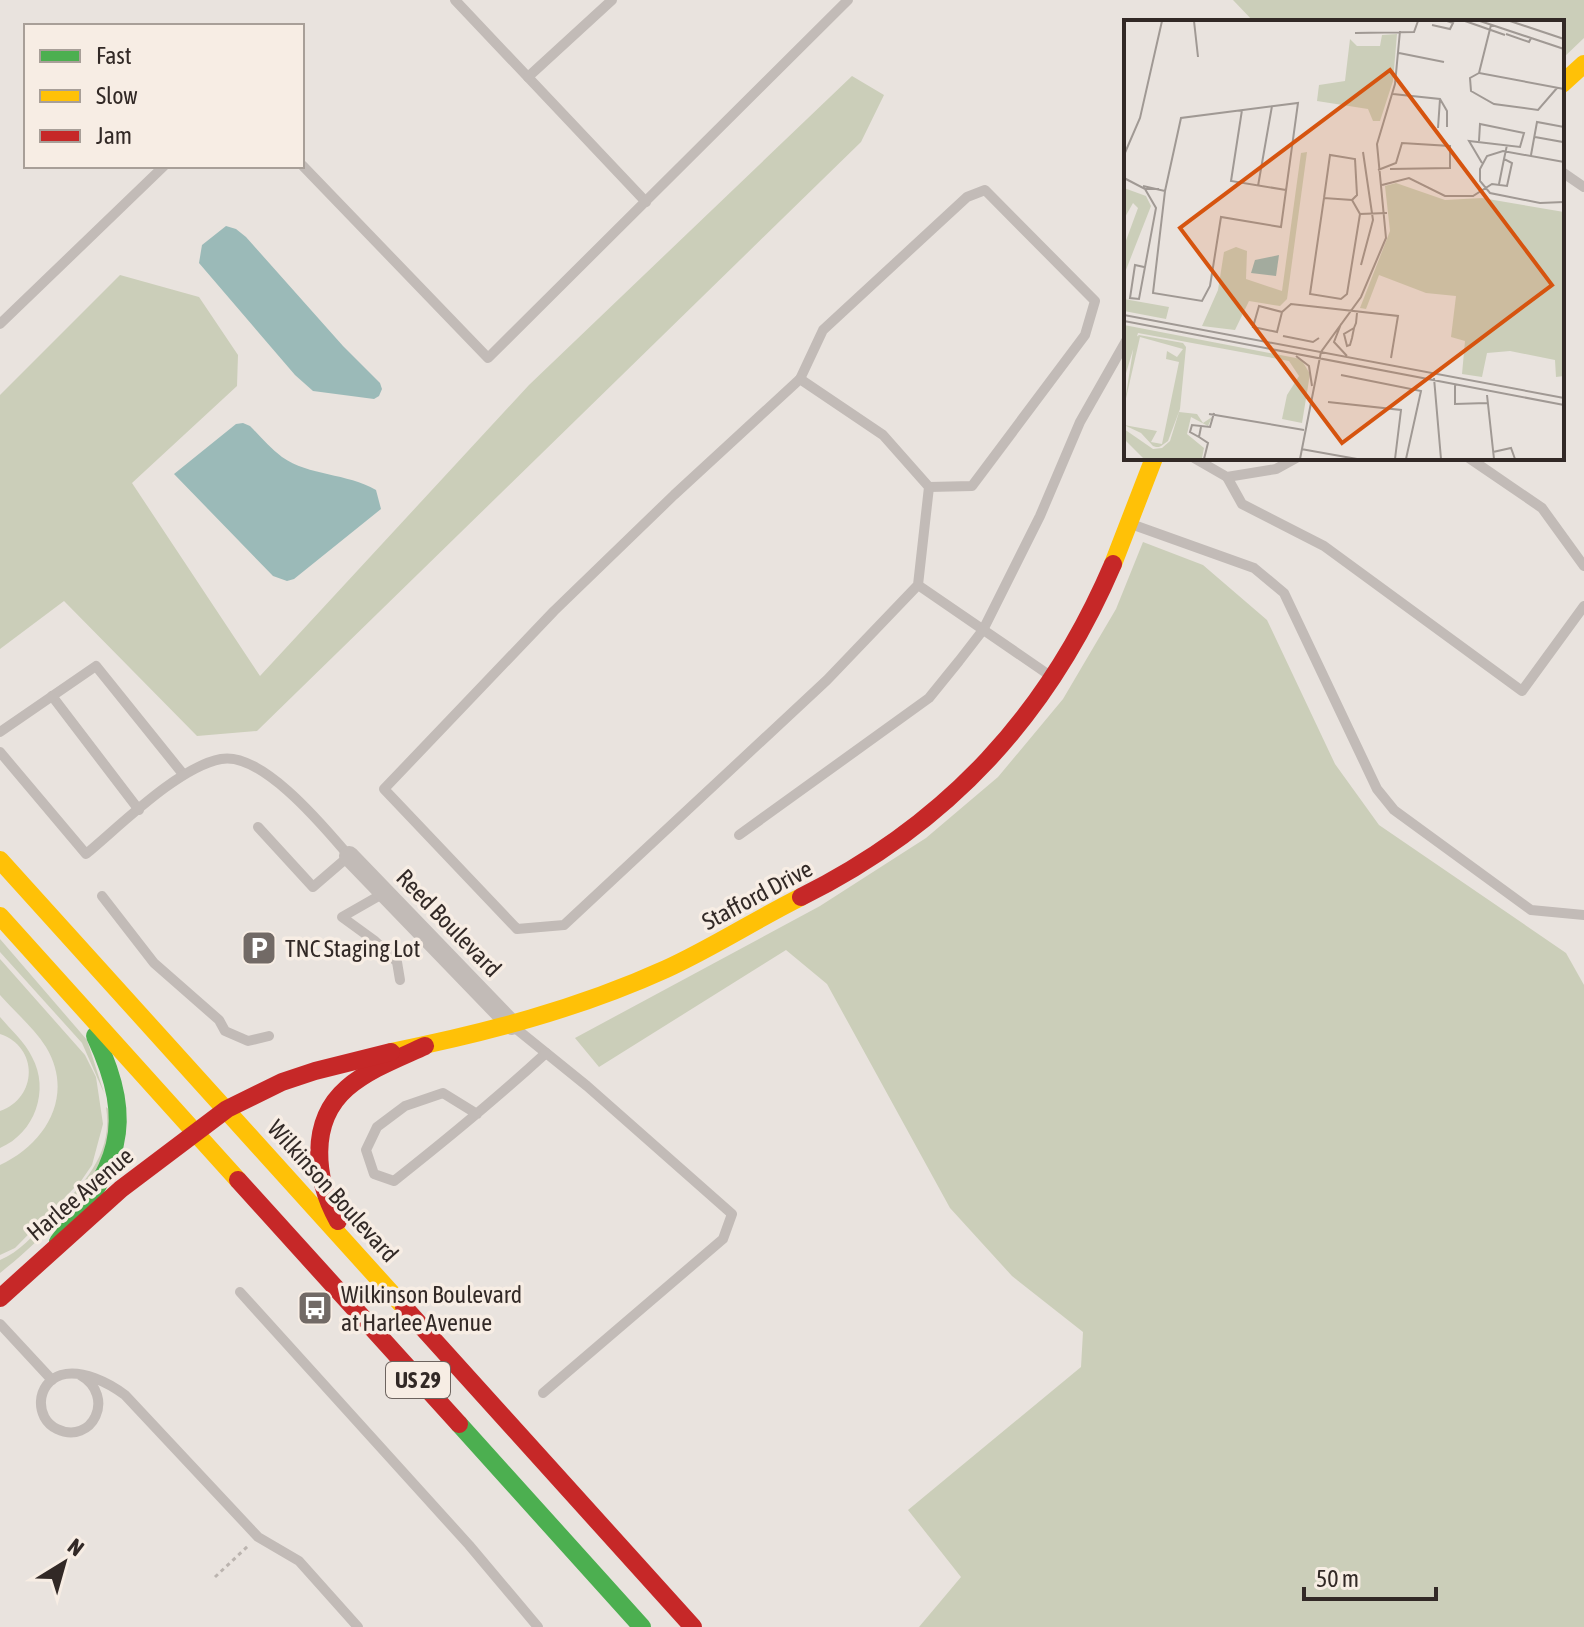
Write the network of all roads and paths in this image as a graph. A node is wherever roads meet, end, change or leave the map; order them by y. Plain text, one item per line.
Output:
1 (455, 0) edge
2 (612, 0) edge
3 (848, 0) edge
4 (1584, 64) edge
5 (528, 77) junction
6 (1564, 82) edge
7 (304, 167) edge
8 (162, 168) edge
9 (1564, 173) edge
10 (1584, 187) edge
11 (646, 202) junction
12 (0, 324) edge
13 (1124, 345) edge
14 (800, 379) junction
15 (1153, 460) edge
16 (1197, 460) edge
17 (1292, 460) edge
18 (1472, 460) edge
19 (1227, 477) junction
20 (929, 487) junction
21 (1129, 523) junction
22 (1584, 566) edge
23 (918, 585) junction
24 (1584, 606) edge
25 (983, 630) junction
26 (1054, 678) junction
27 (52, 696) junction
28 (0, 732) edge
29 (0, 752) edge
30 (183, 774) junction
31 (139, 810) junction
32 (258, 827) dead end
33 (739, 835) dead end
34 (349, 856) junction
35 (0, 860) edge
36 (384, 893) junction
37 (102, 896) dead end
38 (1584, 915) edge
39 (0, 916) edge
40 (400, 980) dead end
41 (69, 992) junction
42 (512, 1025) junction
43 (269, 1036) dead end
44 (425, 1046) junction
45 (546, 1053) junction
46 (227, 1109) junction
47 (477, 1114) junction
48 (195, 1132) junction
49 (58, 1242) junction
50 (369, 1267) junction
51 (240, 1292) dead end
52 (0, 1298) edge
53 (0, 1324) edge
54 (80, 1375) junction
55 (52, 1380) junction
56 (543, 1393) dead end
57 (249, 1545) dead end
58 (215, 1577) dead end
59 (358, 1627) edge
60 (538, 1627) edge
61 (642, 1627) edge
62 (693, 1627) edge

1 - 5 lane
2 - 5 lane
3 - 11 lane
4 - 6 main road
5 - 11 lane
7 - 11 lane
8 - 12 lane
9 - 10 lane
13 - 25 lane
14 - 20 lane
14 - 20 lane
14 - 23 lane
15 - 21 main road, Stafford Drive
16 - 19 lane
17 - 19 lane
18 - 22 lane
19 - 24 lane
20 - 23 lane
21 - 26 main road, Stafford Drive
21 - 38 lane
23 - 25 lane
25 - 26 lane
25 - 33 lane
26 - 42 main road, Stafford Drive
27 - 28 lane
27 - 30 lane
27 - 31 lane
29 - 31 lane
30 - 31 lane
30 - 34 lane
32 - 34 lane
34 - 36 street, Reed Boulevard
35 - 46 main road, Wilkinson Boulevard / US 29
36 - 40 lane
36 - 42 street, Reed Boulevard
37 - 43 lane
39 - 41 main road, US 29
41 - 48 main road, US 29
41 - 49 main road
42 - 44 main road, Stafford Drive
42 - 45 lane
44 - 46 main road, Stafford Drive
44 - 50 main road
45 - 47 lane
45 - 56 lane
46 - 48 main road, Stafford Drive
46 - 50 main road, Wilkinson Boulevard / US 29
47 - 47 lane
48 - 49 main road, Harlee Avenue
48 - 61 main road, US 29
49 - 52 main road, Harlee Avenue
50 - 62 main road, Wilkinson Boulevard / US 29
51 - 60 lane
53 - 55 lane
54 - 55 lane
54 - 55 lane
54 - 59 lane
57 - 58 path

